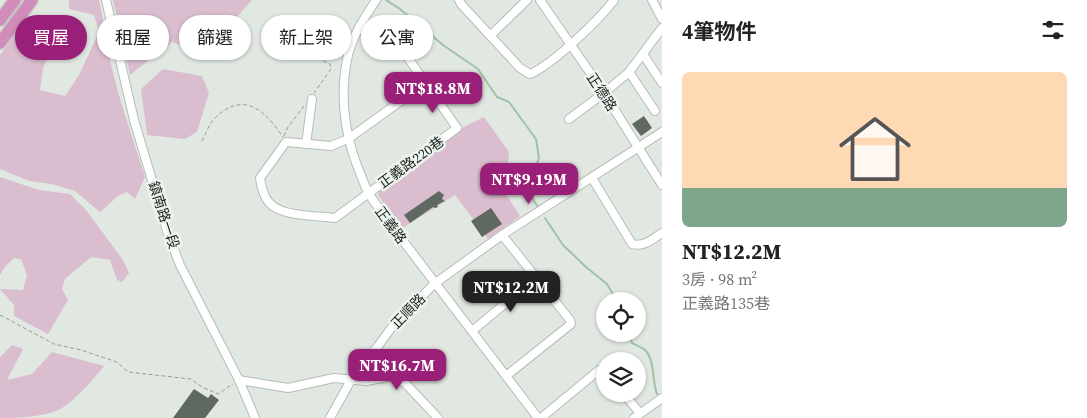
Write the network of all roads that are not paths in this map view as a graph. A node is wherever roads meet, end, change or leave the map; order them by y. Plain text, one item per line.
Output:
1 (16, 0) edge
2 (32, 0) edge
3 (106, 0) edge
4 (376, 0) edge
5 (459, 0) edge
6 (527, 0) edge
7 (540, 0) edge
8 (614, 0) edge
9 (652, 0) edge
10 (662, 19) edge
11 (0, 20) edge
12 (359, 27) junction
13 (662, 28) edge
14 (491, 35) junction
15 (0, 43) edge
16 (570, 44) junction
17 (643, 54) junction
18 (629, 72) junction
19 (426, 83) junction
20 (662, 83) edge
21 (604, 93) junction
22 (311, 98) road end
23 (655, 112) dead end
24 (568, 119) dead end
25 (662, 132) edge
26 (348, 139) junction
27 (306, 144) junction
28 (638, 148) junction
29 (592, 178) junction
30 (662, 185) edge
31 (368, 193) junction
32 (662, 233) edge
33 (502, 236) junction
34 (536, 278) junction
35 (434, 284) junction
36 (472, 331) junction
37 (596, 373) edge
38 (506, 376) junction
39 (239, 380) junction
40 (351, 380) junction
41 (662, 398) edge
42 (629, 402) edge
43 (637, 416) edge
44 (255, 418) edge
45 (330, 418) edge
46 (438, 418) edge
47 (539, 418) edge

1 - 11 highway
2 - 15 highway
3 - 39 street, 鎮南路一段
4 - 12 street, 正義路
5 - 14 street
6 - 14 street
7 - 16 street, 正德路
8 - 16 street
9 - 10 street
12 - 19 street, 正義路220巷
12 - 26 street, 正義路
13 - 17 street
14 - 16 street
16 - 21 street, 正德路
17 - 18 street
17 - 20 street
18 - 21 street
18 - 23 street
19 - 26 street
19 - 31 street, 正義路220巷
21 - 24 street
21 - 28 street, 正德路
22 - 27 street
25 - 28 street, 正順路
26 - 27 street
26 - 31 street, 正義路
27 - 31 street
28 - 29 street, 正順路
28 - 30 street, 正德路
29 - 32 street
29 - 33 street, 正順路
31 - 35 street, 正義路
33 - 34 street
33 - 35 street, 正順路
34 - 36 street
34 - 38 street
35 - 36 street, 正義路
35 - 40 street, 正順路
36 - 38 street, 正義路
37 - 47 street
38 - 47 street, 正義路
39 - 40 street
39 - 44 street, 鎮南路一段
40 - 45 street, 正順路
40 - 46 street
41 - 43 street
42 - 43 street

